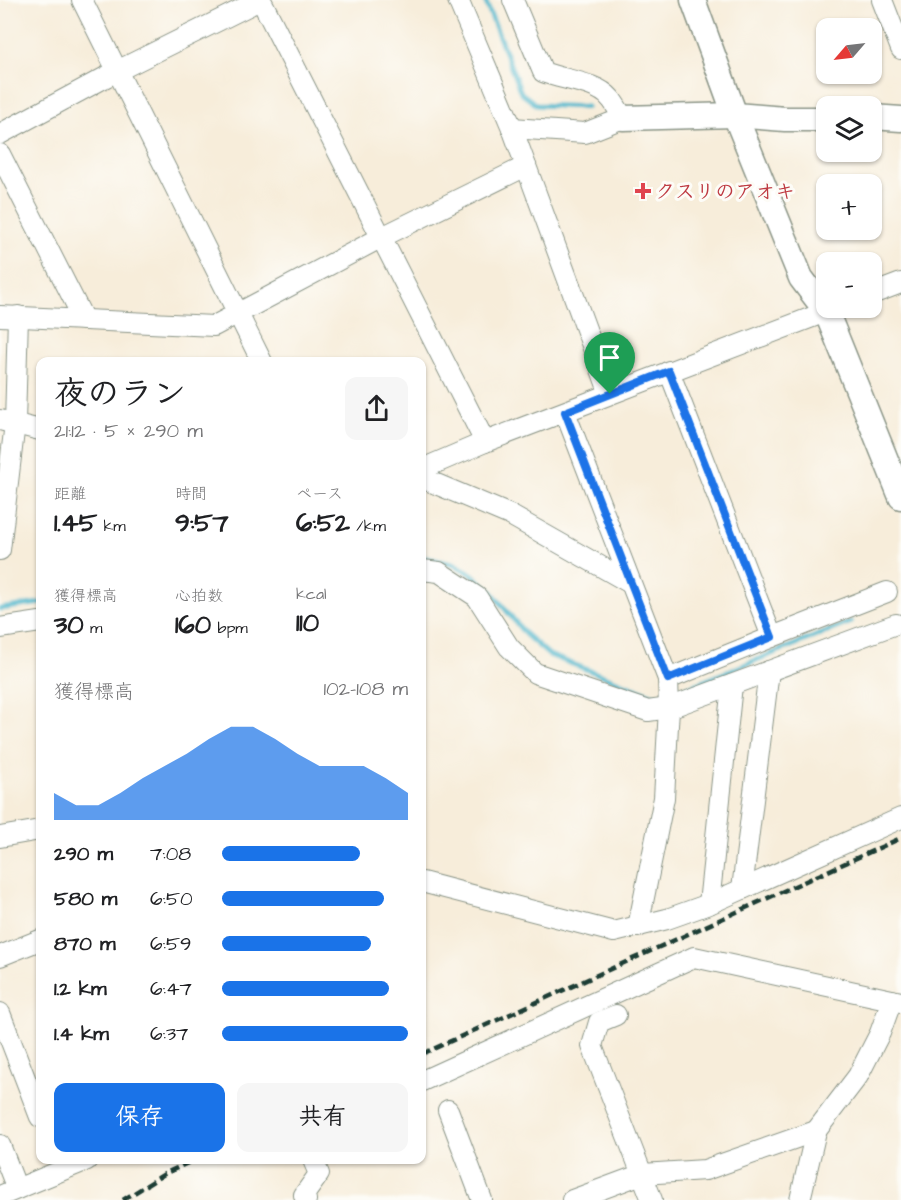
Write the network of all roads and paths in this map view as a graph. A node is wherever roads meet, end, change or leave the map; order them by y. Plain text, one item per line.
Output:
1 (82, 0) edge
2 (260, 0) edge
3 (458, 0) edge
4 (513, 0) edge
5 (693, 0) edge
6 (882, 0) edge
7 (901, 50) edge
8 (117, 71) junction
9 (735, 115) junction
10 (623, 118) junction
11 (882, 118) edge
12 (816, 119) edge
13 (901, 119) edge
14 (512, 128) junction
15 (0, 134) edge
16 (0, 154) edge
17 (526, 166) junction
18 (382, 237) junction
19 (901, 283) edge
20 (882, 290) edge
21 (816, 294) edge
22 (239, 314) junction
23 (816, 315) edge
24 (9, 316) edge
25 (834, 318) edge
26 (84, 320) junction
27 (260, 357) edge
28 (669, 371) junction
29 (610, 394) junction
30 (565, 412) junction
31 (8, 422) edge
32 (36, 429) edge
33 (485, 442) junction
34 (426, 468) edge
35 (426, 480) edge
36 (901, 497) edge
37 (0, 533) edge
38 (0, 550) edge
39 (426, 570) edge
40 (630, 583) junction
41 (887, 592) dead end
42 (36, 623) edge
43 (896, 624) dead end
44 (0, 628) edge
45 (772, 637) junction
46 (770, 671) junction
47 (668, 681) junction
48 (732, 685) junction
49 (669, 707) junction
50 (901, 818) edge
51 (36, 831) edge
52 (0, 837) edge
53 (426, 883) edge
54 (742, 889) junction
55 (709, 904) junction
56 (638, 927) junction
57 (36, 942) edge
58 (0, 956) edge
59 (896, 1001) edge
60 (0, 1012) edge
61 (616, 1015) dead end
62 (426, 1079) edge
63 (36, 1106) edge
64 (448, 1110) dead end
65 (816, 1131) junction
66 (0, 1145) edge
67 (315, 1164) edge
68 (59, 1165) edge
69 (642, 1174) junction
70 (9, 1192) edge
71 (300, 1198) edge
72 (482, 1200) edge
73 (572, 1200) edge
74 (652, 1200) edge
75 (800, 1200) edge

1 - 8 street
2 - 8 street
2 - 18 street
3 - 14 street
4 - 10 street
5 - 9 street
6 - 7 street
8 - 15 street
8 - 22 street
9 - 10 street
9 - 12 street
9 - 21 street
10 - 14 street
11 - 13 street
14 - 17 street
16 - 26 street
17 - 18 street
17 - 29 street
18 - 22 street
18 - 33 street
19 - 20 street
22 - 26 street
22 - 27 street
23 - 28 street
24 - 26 street
24 - 31 street
25 - 36 street
28 - 29 street
28 - 45 street
29 - 30 street
30 - 33 street
30 - 40 street
31 - 32 street
31 - 37 street
33 - 34 street
35 - 40 street
37 - 38 street
39 - 49 street
40 - 47 street
41 - 45 street
42 - 44 street
43 - 46 street
45 - 47 street
46 - 48 street
46 - 54 street
47 - 49 street
48 - 49 street
48 - 55 street
49 - 56 street
50 - 54 street
51 - 52 street
53 - 56 street
54 - 55 street
55 - 56 street
57 - 58 street
59 - 62 street
59 - 65 street
60 - 63 street
61 - 69 street
64 - 72 street
65 - 69 street
65 - 75 street
66 - 70 street
67 - 71 street
68 - 70 street
69 - 73 street
69 - 74 street

